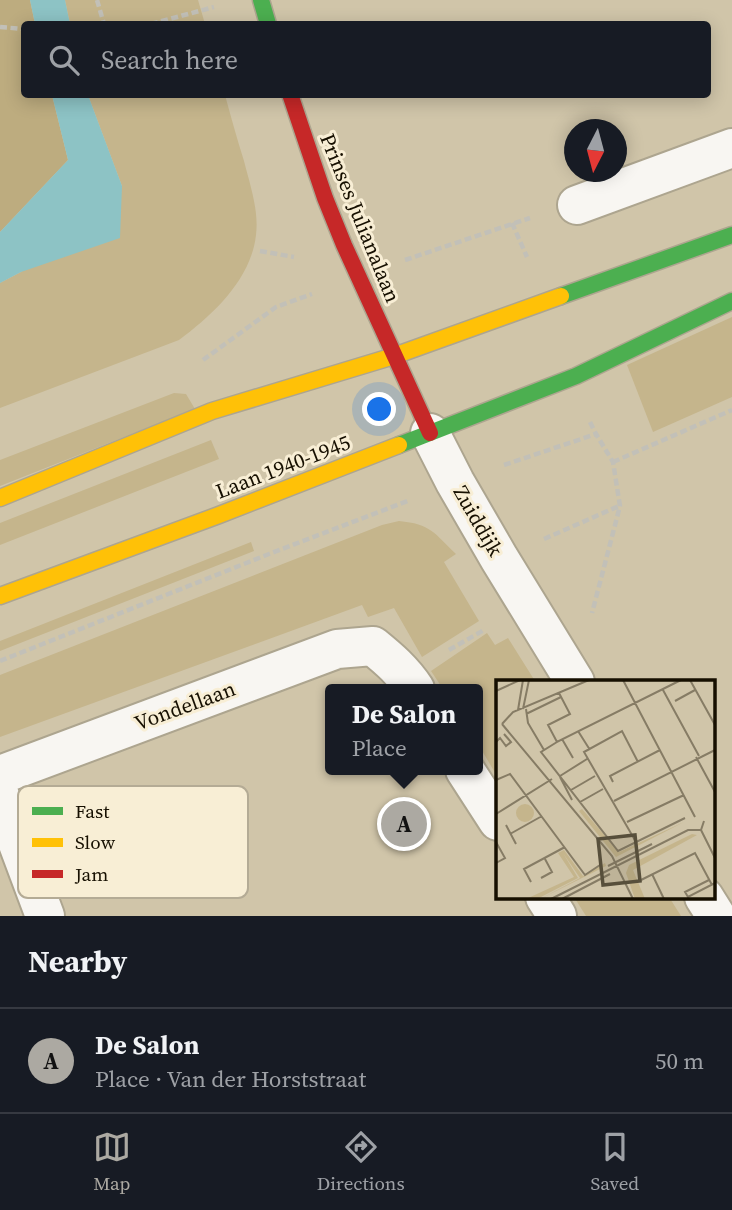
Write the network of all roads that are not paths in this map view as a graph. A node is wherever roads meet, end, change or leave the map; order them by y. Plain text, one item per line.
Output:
1 (261, 0) edge
2 (267, 21) edge
3 (291, 98) edge
4 (732, 148) edge
5 (577, 205) dead end
6 (732, 235) edge
7 (732, 301) edge
8 (394, 356) junction
9 (430, 433) junction
10 (0, 498) edge
11 (0, 596) edge
12 (574, 680) edge
13 (412, 684) edge
14 (0, 775) edge
15 (468, 775) edge
16 (0, 796) edge
17 (496, 818) edge
18 (18, 844) edge
19 (38, 898) edge
20 (546, 898) edge
21 (705, 898) edge
22 (45, 916) edge
23 (557, 916) edge
24 (716, 916) edge

1 - 2 main road
3 - 8 main road, Prinses Julianalaan
4 - 5 street
6 - 8 main road
7 - 9 main road, Laan 1940-1945
8 - 9 main road, Zuiddijk
8 - 10 main road
9 - 11 main road, Laan 1940-1945
9 - 12 street, Zuiddijk
13 - 14 street, Vondellaan
15 - 17 street
16 - 18 street
19 - 22 street
20 - 23 street
21 - 24 street

